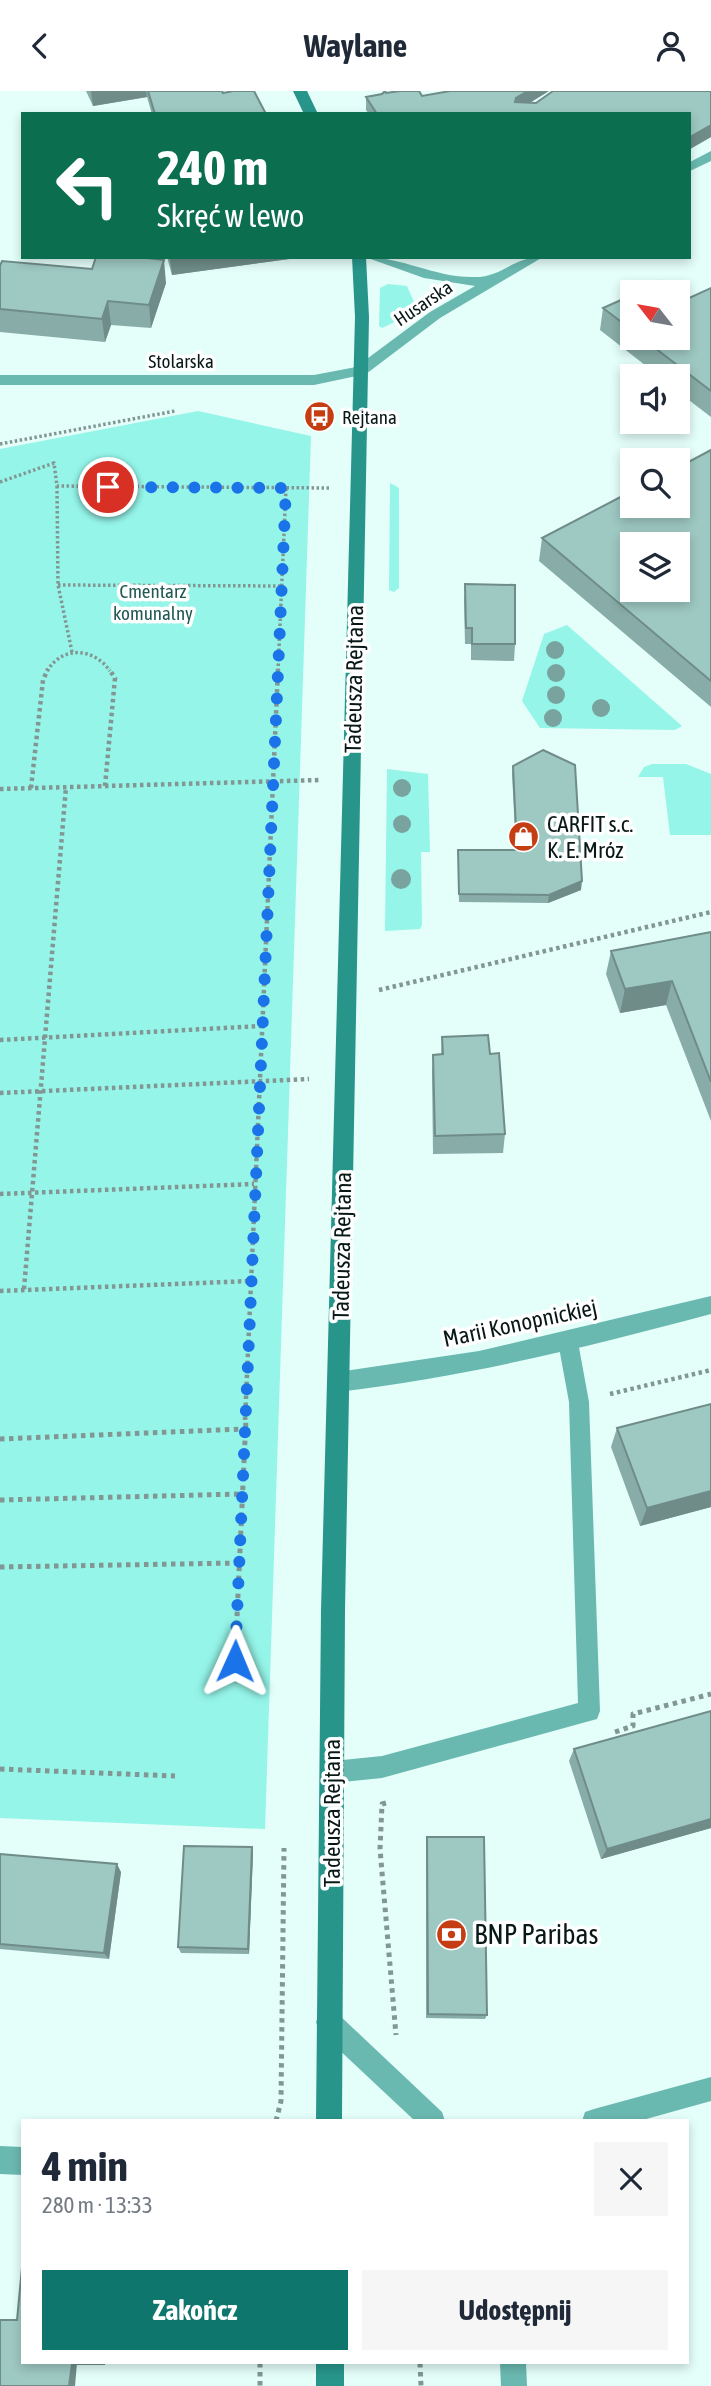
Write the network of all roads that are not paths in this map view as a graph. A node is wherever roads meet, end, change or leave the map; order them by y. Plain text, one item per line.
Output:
1 (300, 91) edge
2 (310, 112) edge
3 (711, 155) edge
4 (691, 166) edge
5 (359, 259) edge
6 (377, 259) edge
7 (533, 259) edge
8 (496, 280) junction
9 (361, 371) junction
10 (0, 380) edge
11 (711, 1305) edge
12 (568, 1342) junction
13 (338, 1382) junction
14 (332, 1772) junction
15 (328, 2022) junction
16 (711, 2089) edge
17 (329, 2119) edge
18 (431, 2119) edge
19 (601, 2119) edge
20 (0, 2160) edge
21 (21, 2161) edge
22 (330, 2364) edge
23 (513, 2364) edge
24 (330, 2386) edge
25 (514, 2386) edge

1 - 2 street
3 - 4 street
5 - 9 street, Husarska
6 - 8 street, Husarska
7 - 8 street
8 - 9 street, Husarska
9 - 10 street, Stolarska
9 - 13 street, Tadeusza Rejtana
11 - 12 street, Marii Konopnickiej
12 - 13 street, Marii Konopnickiej
12 - 14 lane
13 - 14 street, Tadeusza Rejtana
14 - 15 street, Tadeusza Rejtana
15 - 17 street, Tadeusza Rejtana
15 - 18 lane
16 - 19 lane
20 - 21 street
22 - 24 street
23 - 25 lane

